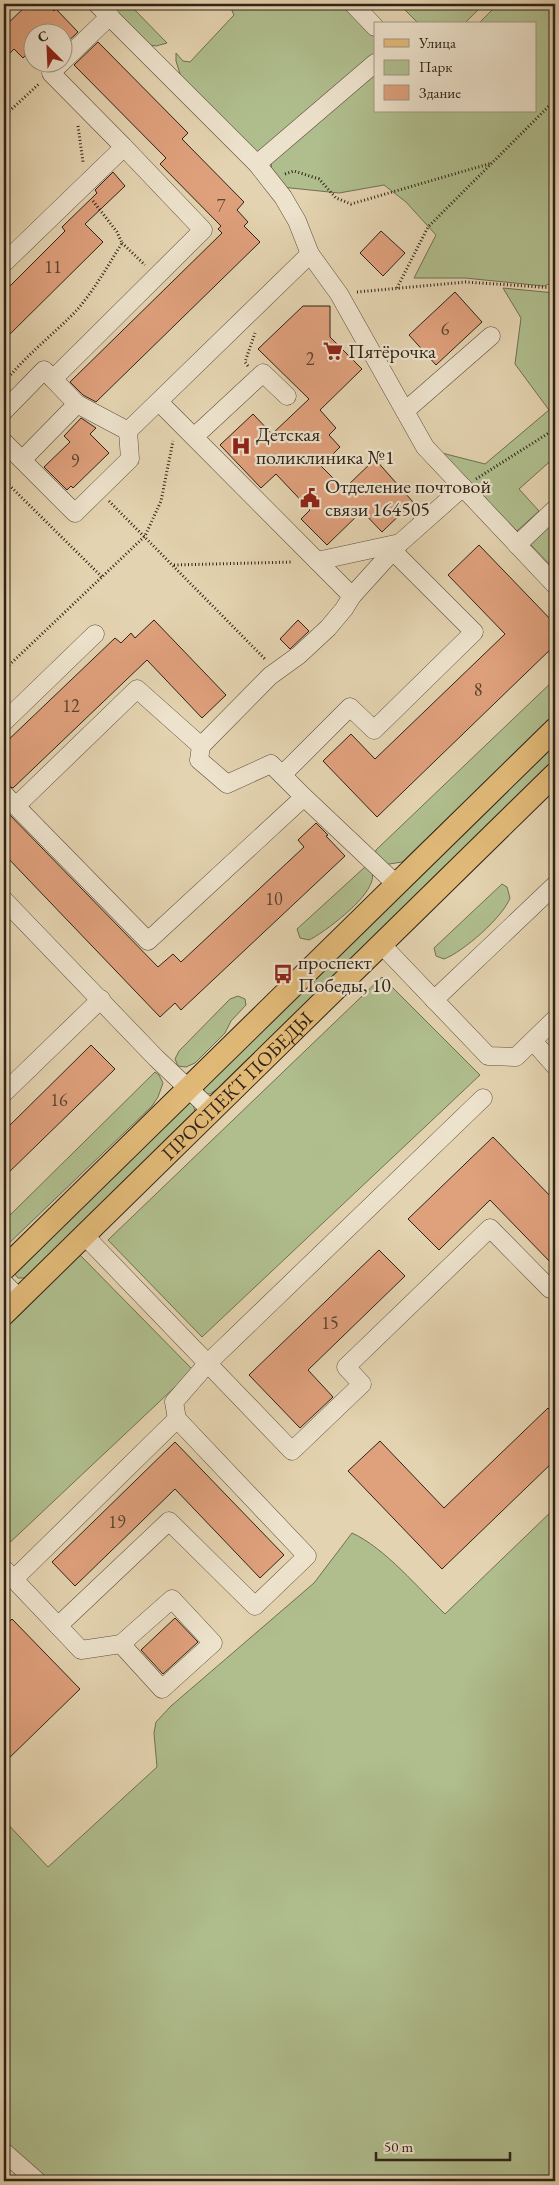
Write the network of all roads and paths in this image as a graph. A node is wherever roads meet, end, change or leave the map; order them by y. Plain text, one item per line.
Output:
1 (353, 4) edge
2 (103, 10) edge
3 (374, 26) edge
4 (72, 49) edge
5 (374, 64) edge
6 (52, 72) edge
7 (62, 72) edge
8 (73, 93) junction
9 (555, 100) edge
10 (4, 116) edge
11 (124, 146) junction
12 (492, 163) junction
13 (257, 164) junction
14 (268, 178) junction
15 (87, 183) junction
16 (122, 243) junction
17 (310, 254) junction
18 (4, 263) edge
19 (157, 276) junction
20 (396, 288) junction
21 (555, 288) edge
22 (339, 294) junction
23 (258, 328) dead end
24 (491, 336) dead end
25 (53, 378) junction
26 (256, 380) junction
27 (4, 383) edge
28 (287, 396) dead end
29 (159, 402) junction
30 (77, 404) junction
31 (4, 411) edge
32 (405, 411) junction
33 (177, 420) junction
34 (555, 429) edge
35 (128, 431) junction
36 (194, 437) junction
37 (4, 442) edge
38 (22, 460) junction
39 (4, 480) edge
40 (463, 487) junction
41 (98, 490) junction
42 (555, 509) edge
43 (145, 536) junction
44 (518, 545) junction
45 (396, 547) junction
46 (316, 561) junction
47 (174, 566) junction
48 (102, 577) junction
49 (555, 585) edge
50 (352, 596) junction
51 (95, 634) dead end
52 (4, 670) edge
53 (276, 671) junction
54 (4, 722) edge
55 (555, 729) edge
56 (200, 746) junction
57 (555, 774) edge
58 (282, 775) junction
59 (4, 794) edge
60 (304, 797) junction
61 (16, 806) junction
62 (396, 884) junction
63 (555, 885) edge
64 (4, 900) edge
65 (380, 944) junction
66 (100, 999) junction
67 (434, 1000) junction
68 (555, 1019) edge
69 (533, 1041) junction
70 (555, 1066) edge
71 (189, 1089) junction
72 (4, 1093) edge
73 (483, 1098) dead end
74 (211, 1110) junction
75 (84, 1235) junction
76 (4, 1269) edge
77 (4, 1283) edge
78 (555, 1284) edge
79 (12, 1306) edge
80 (208, 1363) junction
81 (177, 1419) junction
82 (9, 1574) edge
83 (58, 1626) junction
84 (121, 1644) junction
85 (4, 2152) edge
86 (37, 2181) edge

1 - 3 lane
2 - 4 lane
2 - 13 lane
5 - 13 lane
6 - 10 path
7 - 8 lane
8 - 11 lane
8 - 15 path
9 - 12 path
11 - 15 lane
11 - 19 lane
12 - 14 path
12 - 20 path
13 - 14 lane
14 - 17 lane
15 - 16 path
15 - 18 lane
16 - 19 path
16 - 27 path
17 - 22 lane
17 - 29 lane
19 - 25 lane
20 - 21 path
20 - 22 path
22 - 32 lane
23 - 26 path
24 - 32 lane
25 - 30 lane
25 - 31 lane
26 - 28 lane
26 - 36 lane
29 - 33 lane
29 - 35 lane
30 - 35 lane
30 - 38 lane
32 - 40 lane
33 - 36 lane
33 - 43 path
34 - 40 path
35 - 41 lane
36 - 46 lane
37 - 38 lane
38 - 41 lane
39 - 48 path
40 - 44 lane
40 - 45 lane
41 - 43 path
42 - 44 lane
43 - 47 path
43 - 48 path
44 - 49 lane
45 - 46 lane
45 - 50 lane
45 - 58 lane
46 - 47 path
46 - 50 lane
47 - 53 path
48 - 52 path
50 - 53 lane
51 - 54 lane
53 - 56 lane
55 - 62 main road, ПРОСПЕКТ ПОБЕДЫ
56 - 58 lane
56 - 61 lane
57 - 65 main road, ПРОСПЕКТ ПОБЕДЫ
58 - 60 lane
59 - 61 lane
60 - 61 lane
60 - 62 lane
62 - 71 main road, ПРОСПЕКТ ПОБЕДЫ
63 - 67 lane
64 - 66 lane
65 - 67 lane
65 - 74 main road, ПРОСПЕКТ ПОБЕДЫ
66 - 71 lane
66 - 72 lane
67 - 69 lane
68 - 69 lane
69 - 70 lane
71 - 74 lane
71 - 76 main road, ПРОСПЕКТ ПОБЕДЫ
73 - 80 lane
74 - 75 main road, ПРОСПЕКТ ПОБЕДЫ
75 - 79 main road, ПРОСПЕКТ ПОБЕДЫ
75 - 80 lane
77 - 79 lane
78 - 80 lane
80 - 81 lane
81 - 82 lane
81 - 83 lane
82 - 83 lane
83 - 84 lane
84 - 84 lane
85 - 86 lane

